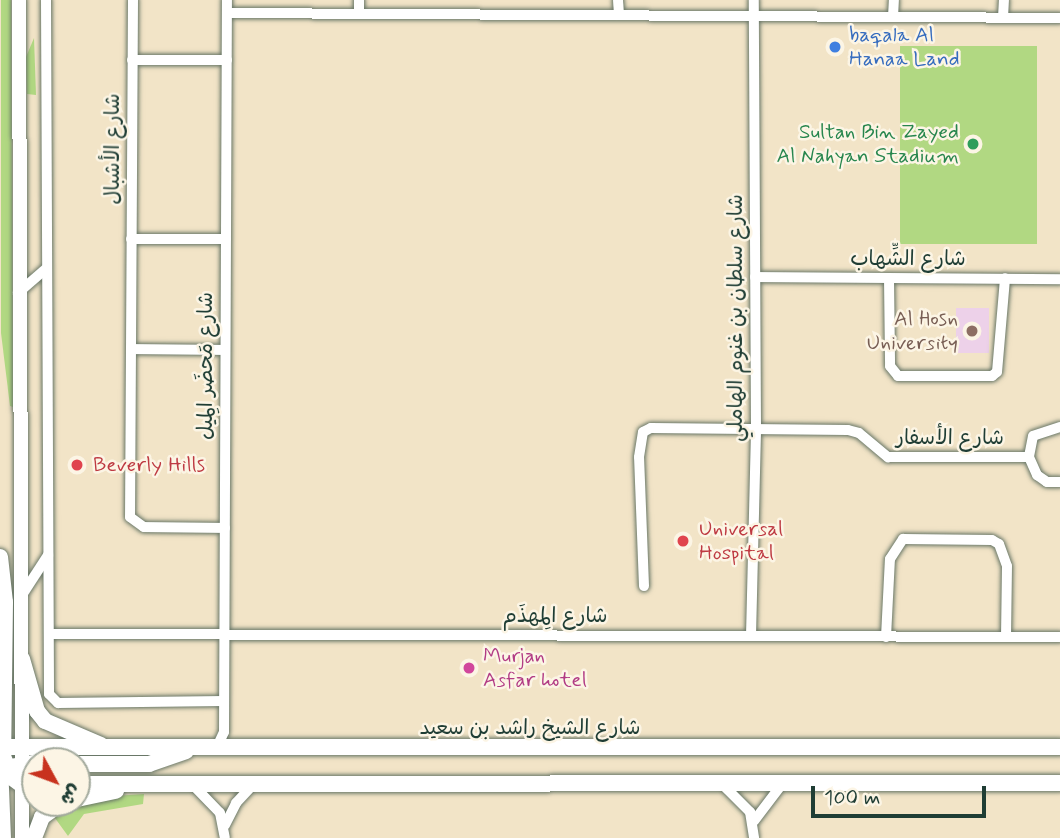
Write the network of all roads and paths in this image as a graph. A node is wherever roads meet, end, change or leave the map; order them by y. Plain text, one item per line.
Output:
1 (19, 0) edge
2 (46, 0) edge
3 (133, 0) edge
4 (227, 0) edge
5 (359, 0) edge
6 (618, 0) edge
7 (754, 0) edge
8 (894, 0) edge
9 (1004, 0) edge
10 (227, 13) junction
11 (359, 14) junction
12 (619, 15) junction
13 (754, 16) junction
14 (893, 17) junction
15 (1003, 18) junction
16 (1060, 18) edge
17 (132, 60) junction
18 (227, 60) junction
19 (131, 239) junction
20 (226, 239) junction
21 (44, 270) junction
22 (755, 277) junction
23 (889, 278) junction
24 (1005, 278) junction
25 (1060, 279) edge
26 (18, 293) junction
27 (131, 349) junction
28 (225, 350) junction
29 (1060, 427) edge
30 (756, 428) junction
31 (1029, 457) junction
32 (1060, 482) edge
33 (225, 528) junction
34 (48, 555) junction
35 (0, 557) edge
36 (643, 586) dead end
37 (24, 592) junction
38 (51, 634) junction
39 (224, 634) junction
40 (751, 636) junction
41 (886, 637) junction
42 (1006, 637) junction
43 (1060, 637) edge
44 (22, 659) junction
45 (224, 701) junction
46 (224, 732) junction
47 (26, 747) edge
48 (1060, 747) edge
49 (239, 749) junction
50 (113, 750) junction
51 (188, 750) junction
52 (216, 750) junction
53 (91, 752) edge
54 (21, 760) edge
55 (91, 764) edge
56 (2, 766) edge
57 (21, 779) edge
58 (138, 783) junction
59 (721, 783) junction
60 (783, 783) junction
61 (1060, 783) edge
62 (91, 785) edge
63 (253, 785) junction
64 (194, 786) junction
65 (91, 795) edge
66 (25, 817) edge
67 (42, 817) edge
68 (754, 821) junction
69 (225, 825) junction
70 (3, 838) edge
71 (22, 838) edge
72 (34, 838) edge
73 (225, 838) edge
74 (754, 838) edge

1 - 26 main road
2 - 21 street
3 - 17 street, شارع الأشبال
4 - 10 street, شارع مَحضَر المِيل
5 - 11 street
6 - 12 street
7 - 13 street, شارع سلطان بن غنوم الهاملي
8 - 14 street
9 - 15 street
10 - 11 street
10 - 18 street, شارع مَحضَر المِيل
11 - 12 street
12 - 13 street
13 - 14 street
13 - 22 street, شارع سلطان بن غنوم الهاملي
14 - 15 street
15 - 16 street
17 - 18 street
17 - 19 street, شارع الأشبال
18 - 20 street, شارع مَحضَر المِيل
19 - 20 street
19 - 27 street, شارع الأشبال
20 - 28 street, شارع مَحضَر المِيل
21 - 26 street
21 - 34 street
22 - 23 street, شارع الشِّهاب
22 - 30 street, شارع سلطان بن غنوم الهاملي
23 - 24 street, شارع الشِّهاب
23 - 24 street
24 - 25 street, شارع الشِّهاب
26 - 37 main road
27 - 28 street
27 - 33 street, شارع الأشبال
28 - 33 street, شارع مَحضَر المِيل
29 - 31 street
30 - 31 street, شارع الأسفار
30 - 36 street, شارع الأسفار
30 - 40 street, شارع سلطان بن غنوم الهاملي
31 - 32 street
33 - 39 street, شارع مَحضَر المِيل
34 - 37 street
34 - 38 street
35 - 56 main road
37 - 44 main road
38 - 39 street, شارع المِهذَم
38 - 45 street
39 - 40 street, شارع المِهذَم
39 - 45 street, شارع مَحضَر المِيل
40 - 41 street, شارع المِهذَم
41 - 42 street, شارع المِهذَم
41 - 42 street
42 - 43 street, شارع المِهذَم
44 - 47 main road
44 - 50 main road
45 - 46 street, شارع مَحضَر المِيل
46 - 49 street
46 - 52 street, شارع مَحضَر المِيل
48 - 49 main road, شارع الشيخ راشد بن سعيد
49 - 52 main road, شارع الشيخ راشد بن سعيد
50 - 51 main road, شارع الشيخ راشد بن سعيد
50 - 53 main road, شارع الشيخ راشد بن سعيد
51 - 52 main road, شارع الشيخ راشد بن سعيد
51 - 55 main road
54 - 56 main road, شارع الشيخ راشد بن سعيد
56 - 57 main road
56 - 70 main road
58 - 62 main road
58 - 64 main road
58 - 65 main road
59 - 60 main road
59 - 63 main road
59 - 68 street
60 - 61 main road
60 - 68 street
63 - 64 main road
63 - 69 street
64 - 69 street
66 - 71 main road
67 - 72 main road
68 - 74 street
69 - 73 street

